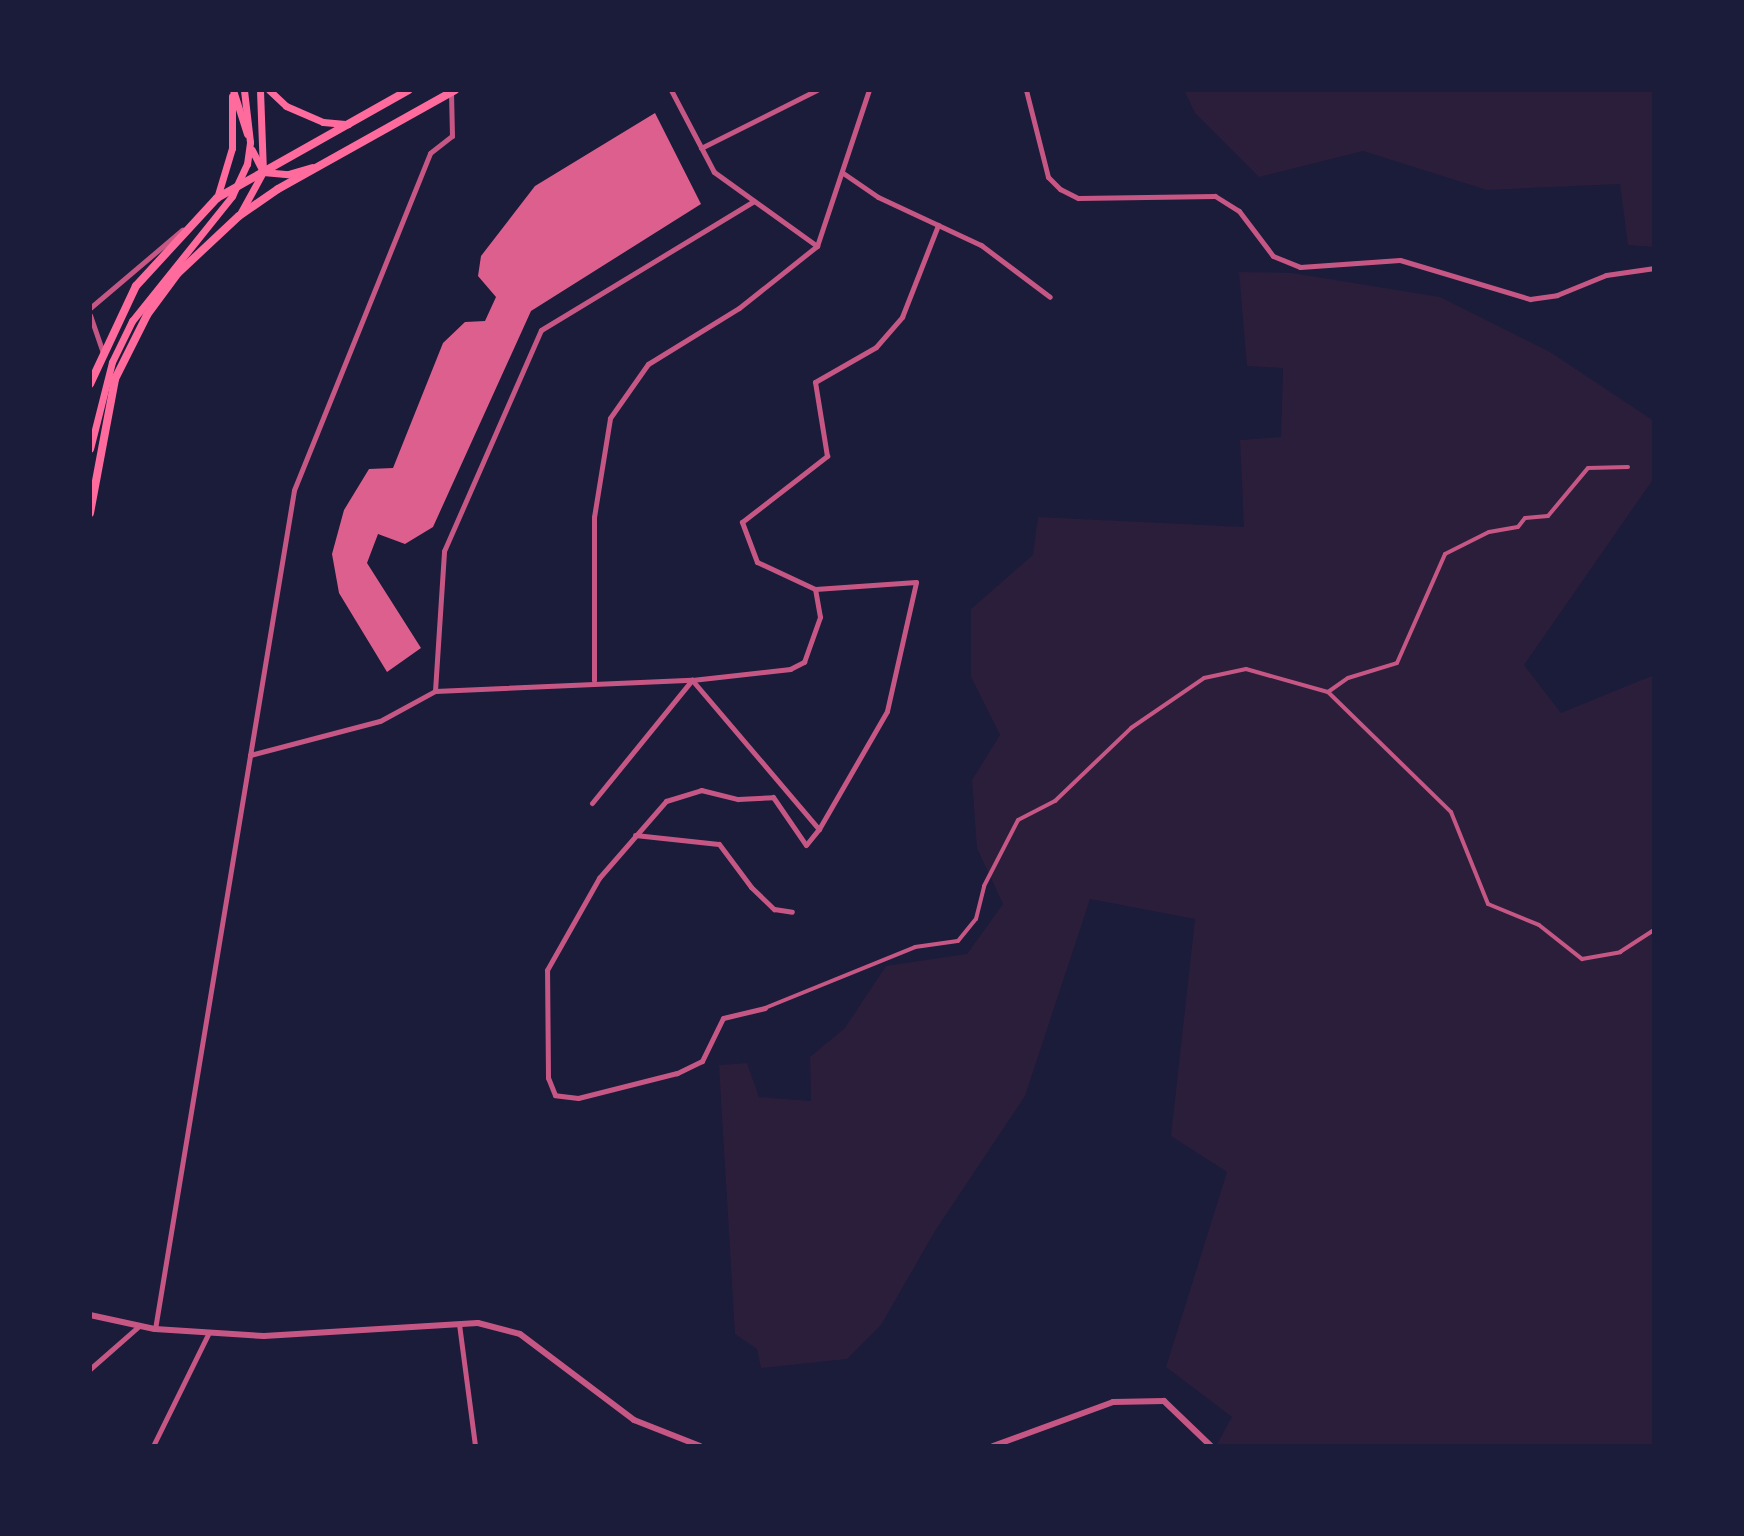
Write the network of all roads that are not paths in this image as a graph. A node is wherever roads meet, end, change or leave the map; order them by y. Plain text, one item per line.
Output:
1 (232, 90) edge
2 (244, 90) edge
3 (260, 90) edge
4 (269, 90) edge
5 (409, 90) edge
6 (671, 90) edge
7 (817, 90) edge
8 (869, 90) edge
9 (1026, 90) edge
10 (453, 91) edge
11 (350, 125) junction
12 (701, 148) junction
13 (316, 165) junction
14 (263, 172) junction
15 (843, 173) junction
16 (217, 198) junction
17 (754, 201) junction
18 (239, 216) junction
19 (192, 222) junction
20 (938, 225) junction
21 (817, 246) junction
22 (1654, 268) edge
23 (1050, 297) dead end
24 (90, 308) edge
25 (90, 315) edge
26 (103, 352) junction
27 (90, 384) edge
28 (90, 449) edge
29 (1628, 467) dead end
30 (90, 513) edge
31 (815, 589) junction
32 (594, 680) junction
33 (692, 680) junction
34 (435, 691) junction
35 (1328, 692) junction
36 (250, 755) junction
37 (592, 803) dead end
38 (819, 829) junction
39 (634, 835) junction
40 (792, 912) dead end
41 (1654, 930) edge
42 (765, 1008) joint
43 (90, 1315) edge
44 (459, 1323) junction
45 (139, 1326) junction
46 (155, 1329) junction
47 (208, 1334) junction
48 (90, 1369) edge
49 (153, 1446) edge
50 (475, 1446) edge
51 (700, 1446) edge
52 (993, 1446) edge
53 (1211, 1446) edge

1 - 14 main road
1 - 16 main road
2 - 28 main road
3 - 14 main road
4 - 11 main road
5 - 11 main road
6 - 12 street
7 - 12 street
8 - 15 street
9 - 22 street
10 - 13 main road
10 - 36 street
11 - 14 main road
12 - 17 street
13 - 14 main road
13 - 18 main road
14 - 16 main road
14 - 18 main road
15 - 20 street
15 - 21 street
16 - 19 main road
17 - 21 street
17 - 34 street
18 - 30 main road
19 - 24 street
19 - 26 main road
20 - 23 street
20 - 31 street
21 - 32 street
25 - 26 street
26 - 27 main road
29 - 35 street
31 - 33 street
31 - 38 street
32 - 33 street
32 - 34 street
33 - 37 street
33 - 38 street
34 - 36 street
35 - 41 street
35 - 42 street
36 - 46 street
38 - 39 street
39 - 40 street
39 - 42 street
43 - 45 street
44 - 47 street
44 - 50 street
44 - 51 street
45 - 46 street
45 - 48 street
46 - 47 street
47 - 49 street
52 - 53 street

